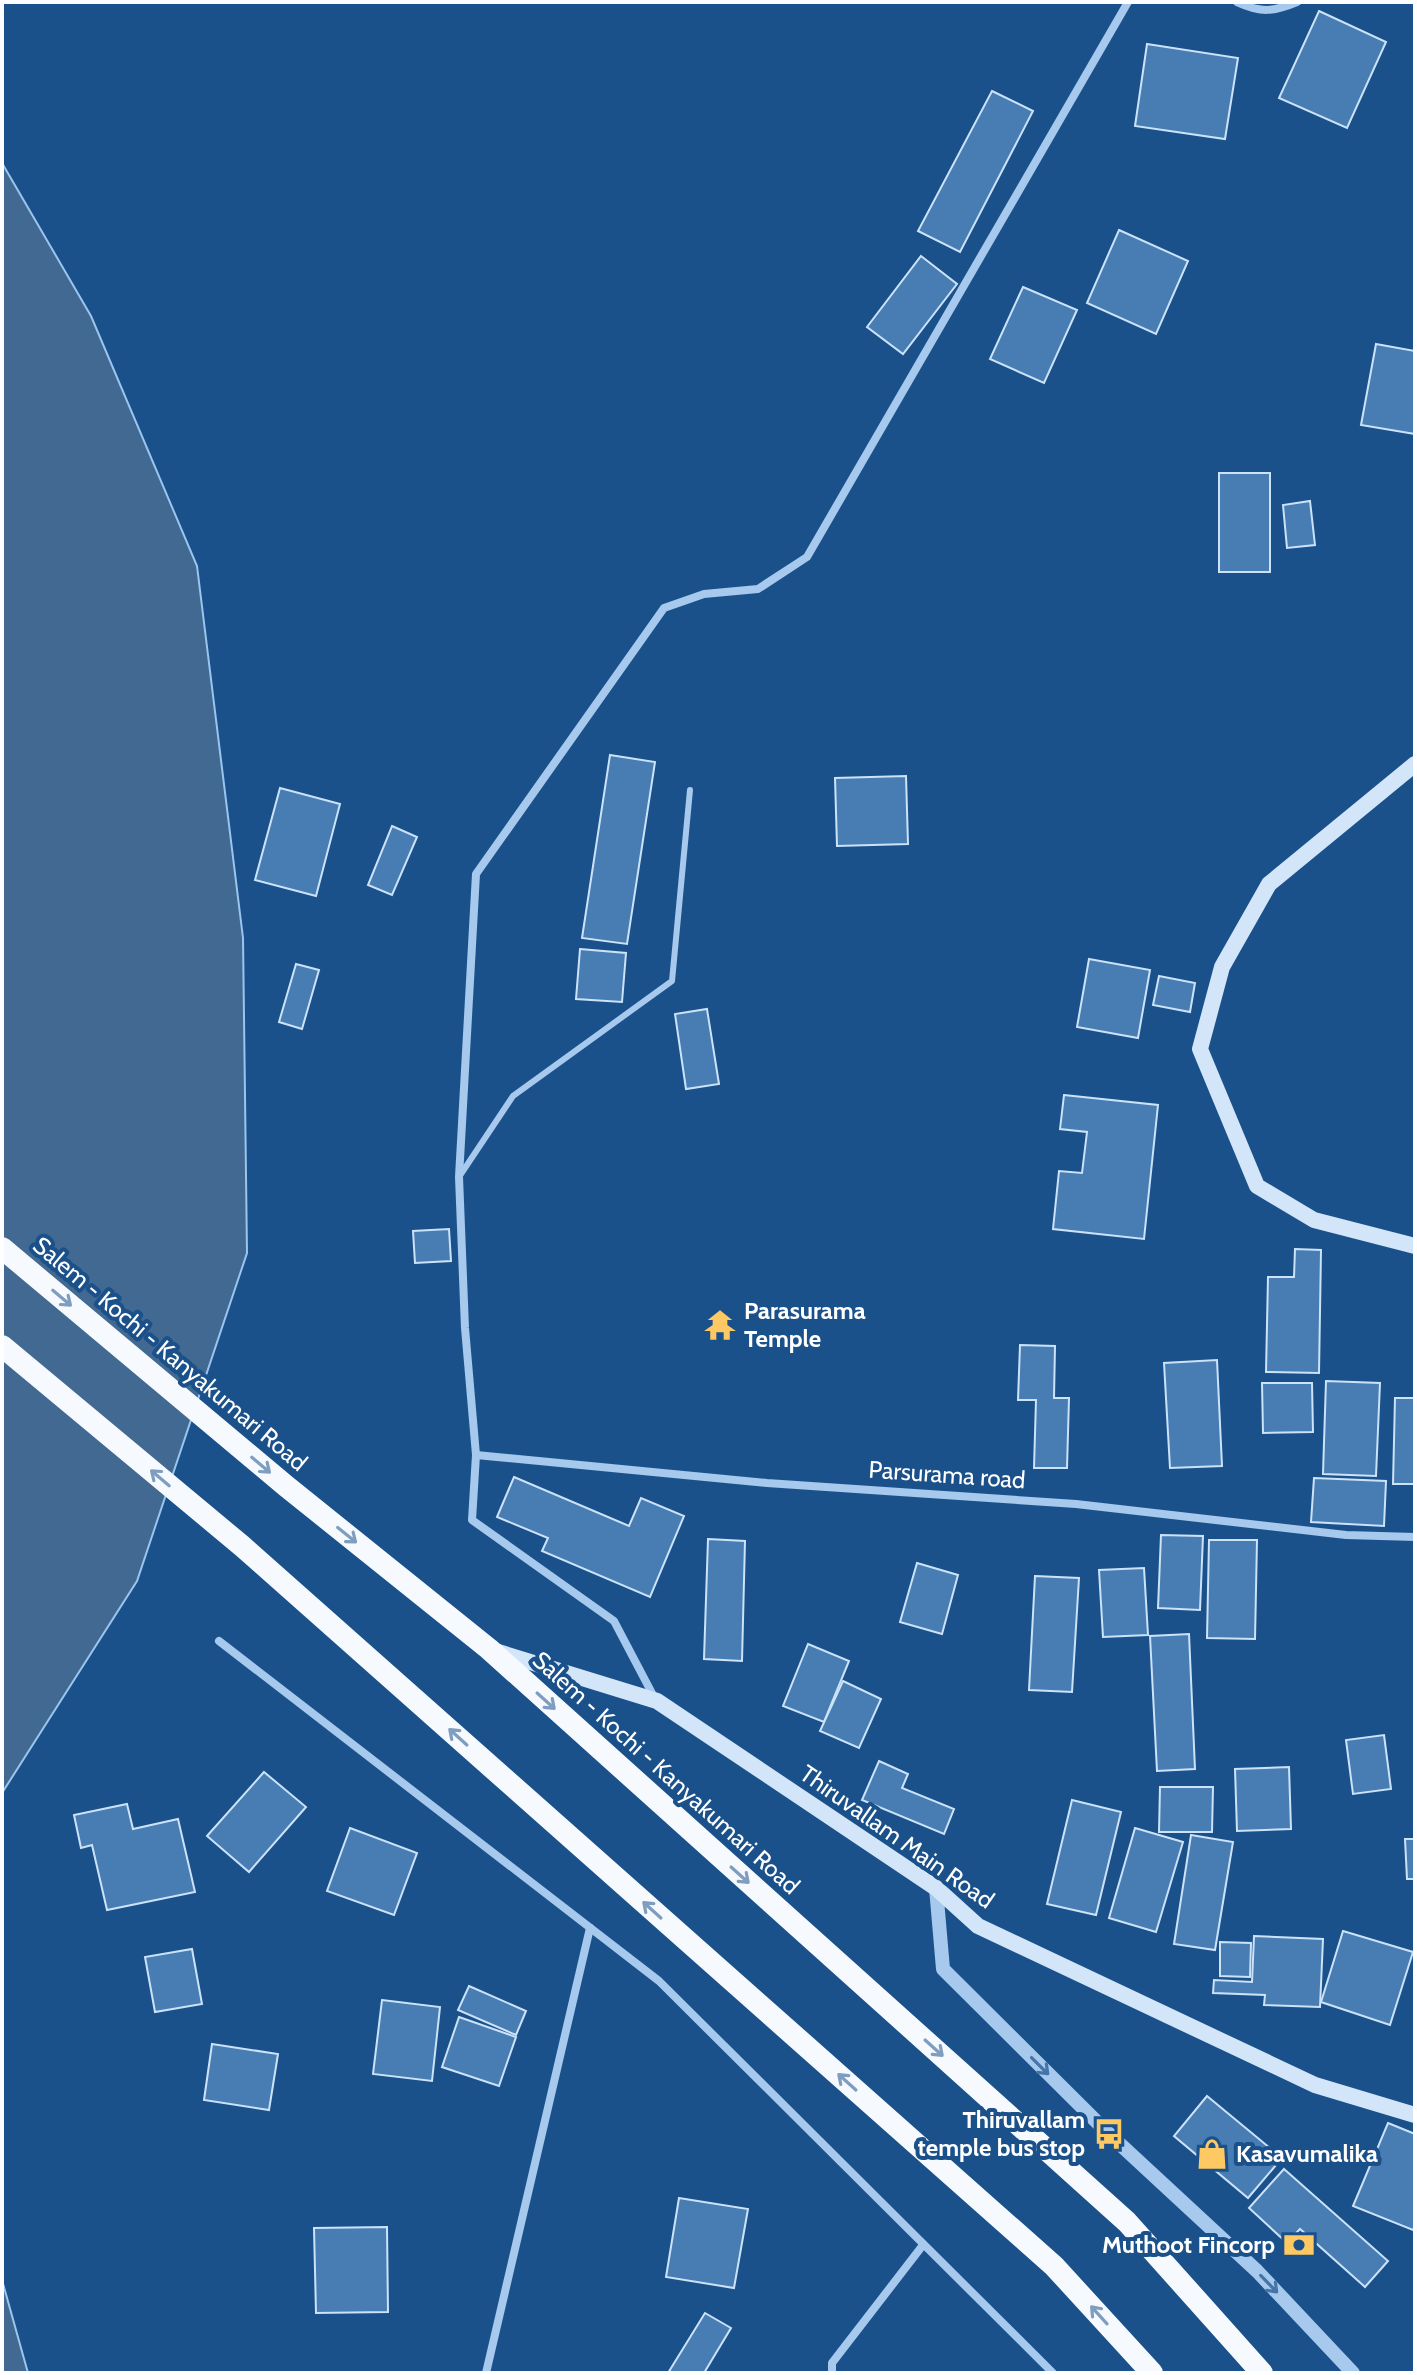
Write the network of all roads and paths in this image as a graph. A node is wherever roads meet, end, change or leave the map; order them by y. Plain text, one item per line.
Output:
1 (1128, 2) edge
2 (1237, 2) edge
3 (1297, 2) edge
4 (1415, 764) edge
5 (690, 790) dead end
6 (459, 1177) junction
7 (1415, 1246) edge
8 (2, 1248) edge
9 (2, 1346) edge
10 (476, 1455) junction
11 (1415, 1537) edge
12 (219, 1641) dead end
13 (489, 1649) junction
14 (657, 1701) junction
15 (936, 1888) junction
16 (590, 1928) junction
17 (1415, 2115) edge
18 (923, 2245) junction
19 (486, 2373) edge
20 (832, 2373) edge
21 (1053, 2373) edge
22 (1152, 2373) edge
23 (1262, 2373) edge
24 (1353, 2373) edge

1 - 6 street
2 - 3 street
4 - 7 main road
5 - 6 lane
6 - 10 street
8 -> 13 highway, Salem - Kochi - Kanyakumari Road
22 -> 9 highway
10 - 11 street, Parsurama road
10 - 14 street
12 - 16 street
13 - 14 main road, Thiruvallam Main Road
13 -> 23 highway, Salem - Kochi - Kanyakumari Road
14 - 15 main road, Thiruvallam Main Road
15 - 17 main road, Thiruvallam Main Road
15 -> 24 street
16 - 18 street
16 - 19 street
18 - 20 street
18 - 21 street

